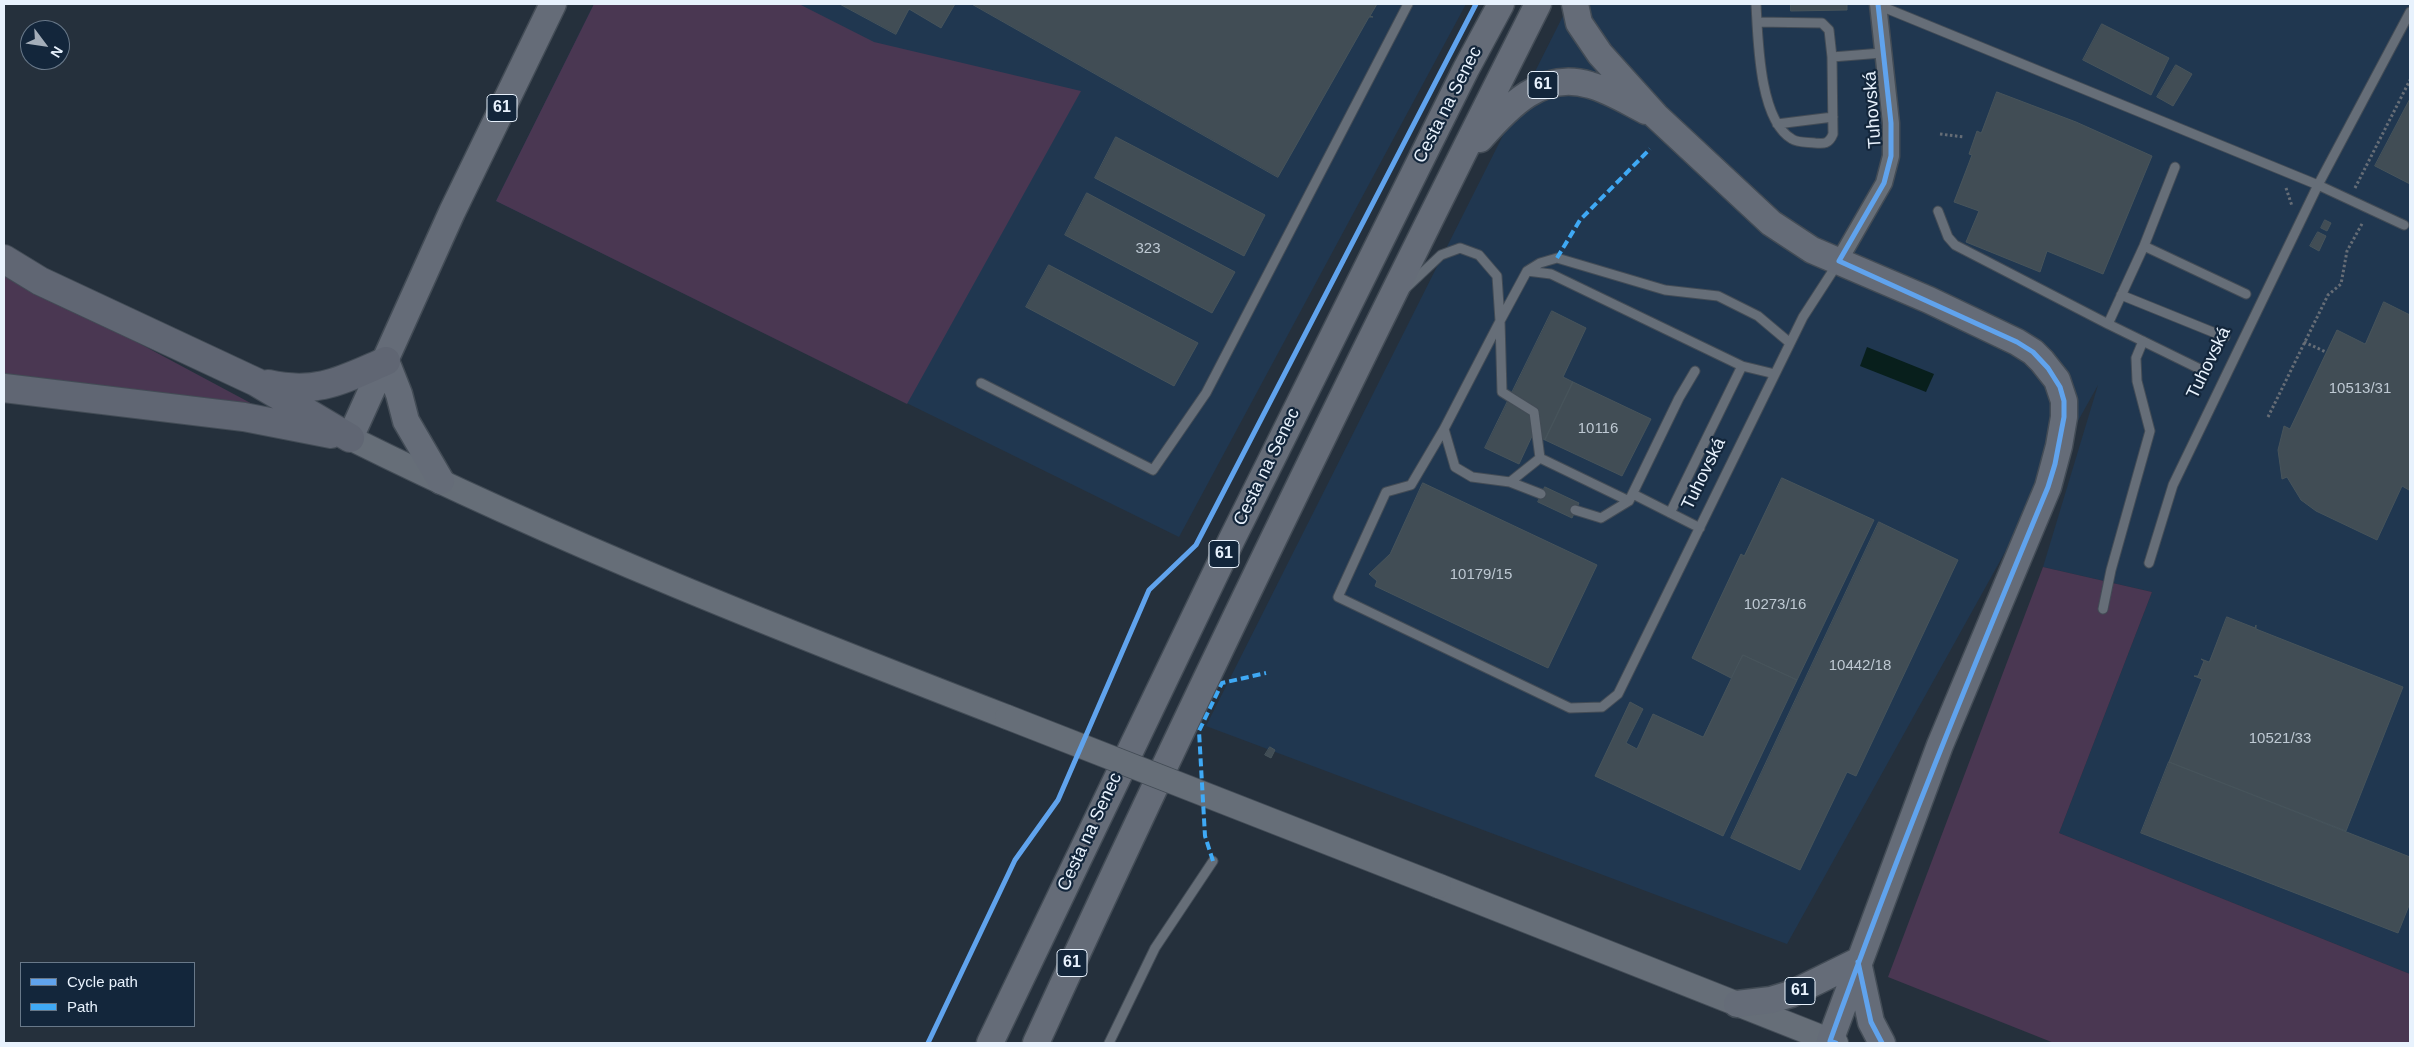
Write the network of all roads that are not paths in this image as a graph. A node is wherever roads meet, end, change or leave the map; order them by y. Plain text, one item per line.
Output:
1 (552, 4) edge
2 (1408, 4) edge
3 (1483, 4) edge
4 (1501, 4) edge
5 (1538, 4) edge
6 (1575, 4) edge
7 (1756, 4) edge
8 (1878, 4) edge
9 (2410, 12) edge
10 (1757, 22) junction
11 (1882, 52) junction
12 (1832, 57) junction
13 (1466, 69) junction
14 (1656, 116) junction
15 (1832, 117) junction
16 (1777, 124) junction
17 (1456, 167) junction
18 (2175, 167) dead end
19 (2318, 185) junction
20 (1938, 211) dead end
21 (2404, 225) dead end
22 (2144, 246) junction
23 (4, 258) edge
24 (1839, 261) junction
25 (1527, 271) junction
26 (2246, 294) dead end
27 (2121, 295) junction
28 (1384, 309) junction
29 (1500, 321) junction
30 (2108, 324) junction
31 (2225, 337) dead end
32 (2143, 341) junction
33 (1790, 344) junction
34 (386, 361) junction
35 (1742, 366) junction
36 (1695, 371) dead end
37 (2206, 372) dead end
38 (1775, 374) junction
39 (256, 382) junction
40 (981, 383) dead end
41 (4, 388) edge
42 (1444, 429) junction
43 (350, 438) junction
44 (1540, 458) junction
45 (441, 481) junction
46 (1510, 482) junction
47 (1541, 494) dead end
48 (1631, 498) junction
49 (1575, 510) dead end
50 (1670, 513) junction
51 (1700, 528) junction
52 (2149, 563) dead end
53 (2103, 609) dead end
54 (1213, 861) dead end
55 (1858, 961) junction
56 (1737, 1004) junction
57 (1833, 1042) edge
58 (990, 1043) edge
59 (1036, 1043) edge
60 (1109, 1043) edge
61 (1882, 1043) edge

1 - 34 main road, 61
2 - 40 lane
3 - 13 main road, 61
4 - 13 main road, Cesta na Senec / 61
5 - 17 main road, Cesta na Senec / 61
6 - 14 main road, 61
7 - 10 lane
8 - 11 street, Tuhovská
8 - 19 lane, Tuhovská
9 - 19 lane, Tuhovská
10 - 12 lane
10 - 16 lane
11 - 12 lane
11 - 24 street, Tuhovská
12 - 15 lane
13 - 58 main road, Cesta na Senec / 61
14 - 17 main road, 61
14 - 24 main road, 61
15 - 16 lane
15 - 16 lane
17 - 28 main road, Cesta na Senec / 61
18 - 22 lane
19 - 21 lane
19 - 52 lane, Tuhovská
20 - 30 lane
22 - 26 lane
22 - 27 lane
23 - 39 highway
24 - 33 lane, Tuhovská
24 - 55 main road, 61
25 - 29 lane
25 - 33 lane
25 - 35 lane
27 - 30 lane
27 - 31 lane
28 - 29 lane
28 - 59 main road, Cesta na Senec / 61
29 - 42 lane
29 - 44 lane
30 - 32 lane
32 - 37 lane
32 - 53 lane
33 - 38 lane, Tuhovská
34 - 39 highway
34 - 43 main road, 61
34 - 45 main road
35 - 38 lane
35 - 50 lane
36 - 48 lane
38 - 51 lane, Tuhovská
39 - 43 highway
41 - 43 highway
42 - 46 lane
42 - 51 lane, Tuhovská
43 - 45 main road
44 - 46 lane
44 - 48 lane
45 - 56 main road, bridge
46 - 47 lane
48 - 49 lane
48 - 50 lane
50 - 51 lane
54 - 60 lane
55 - 56 main road, 61
55 - 57 main road, 61
55 - 61 main road
56 - 57 main road

